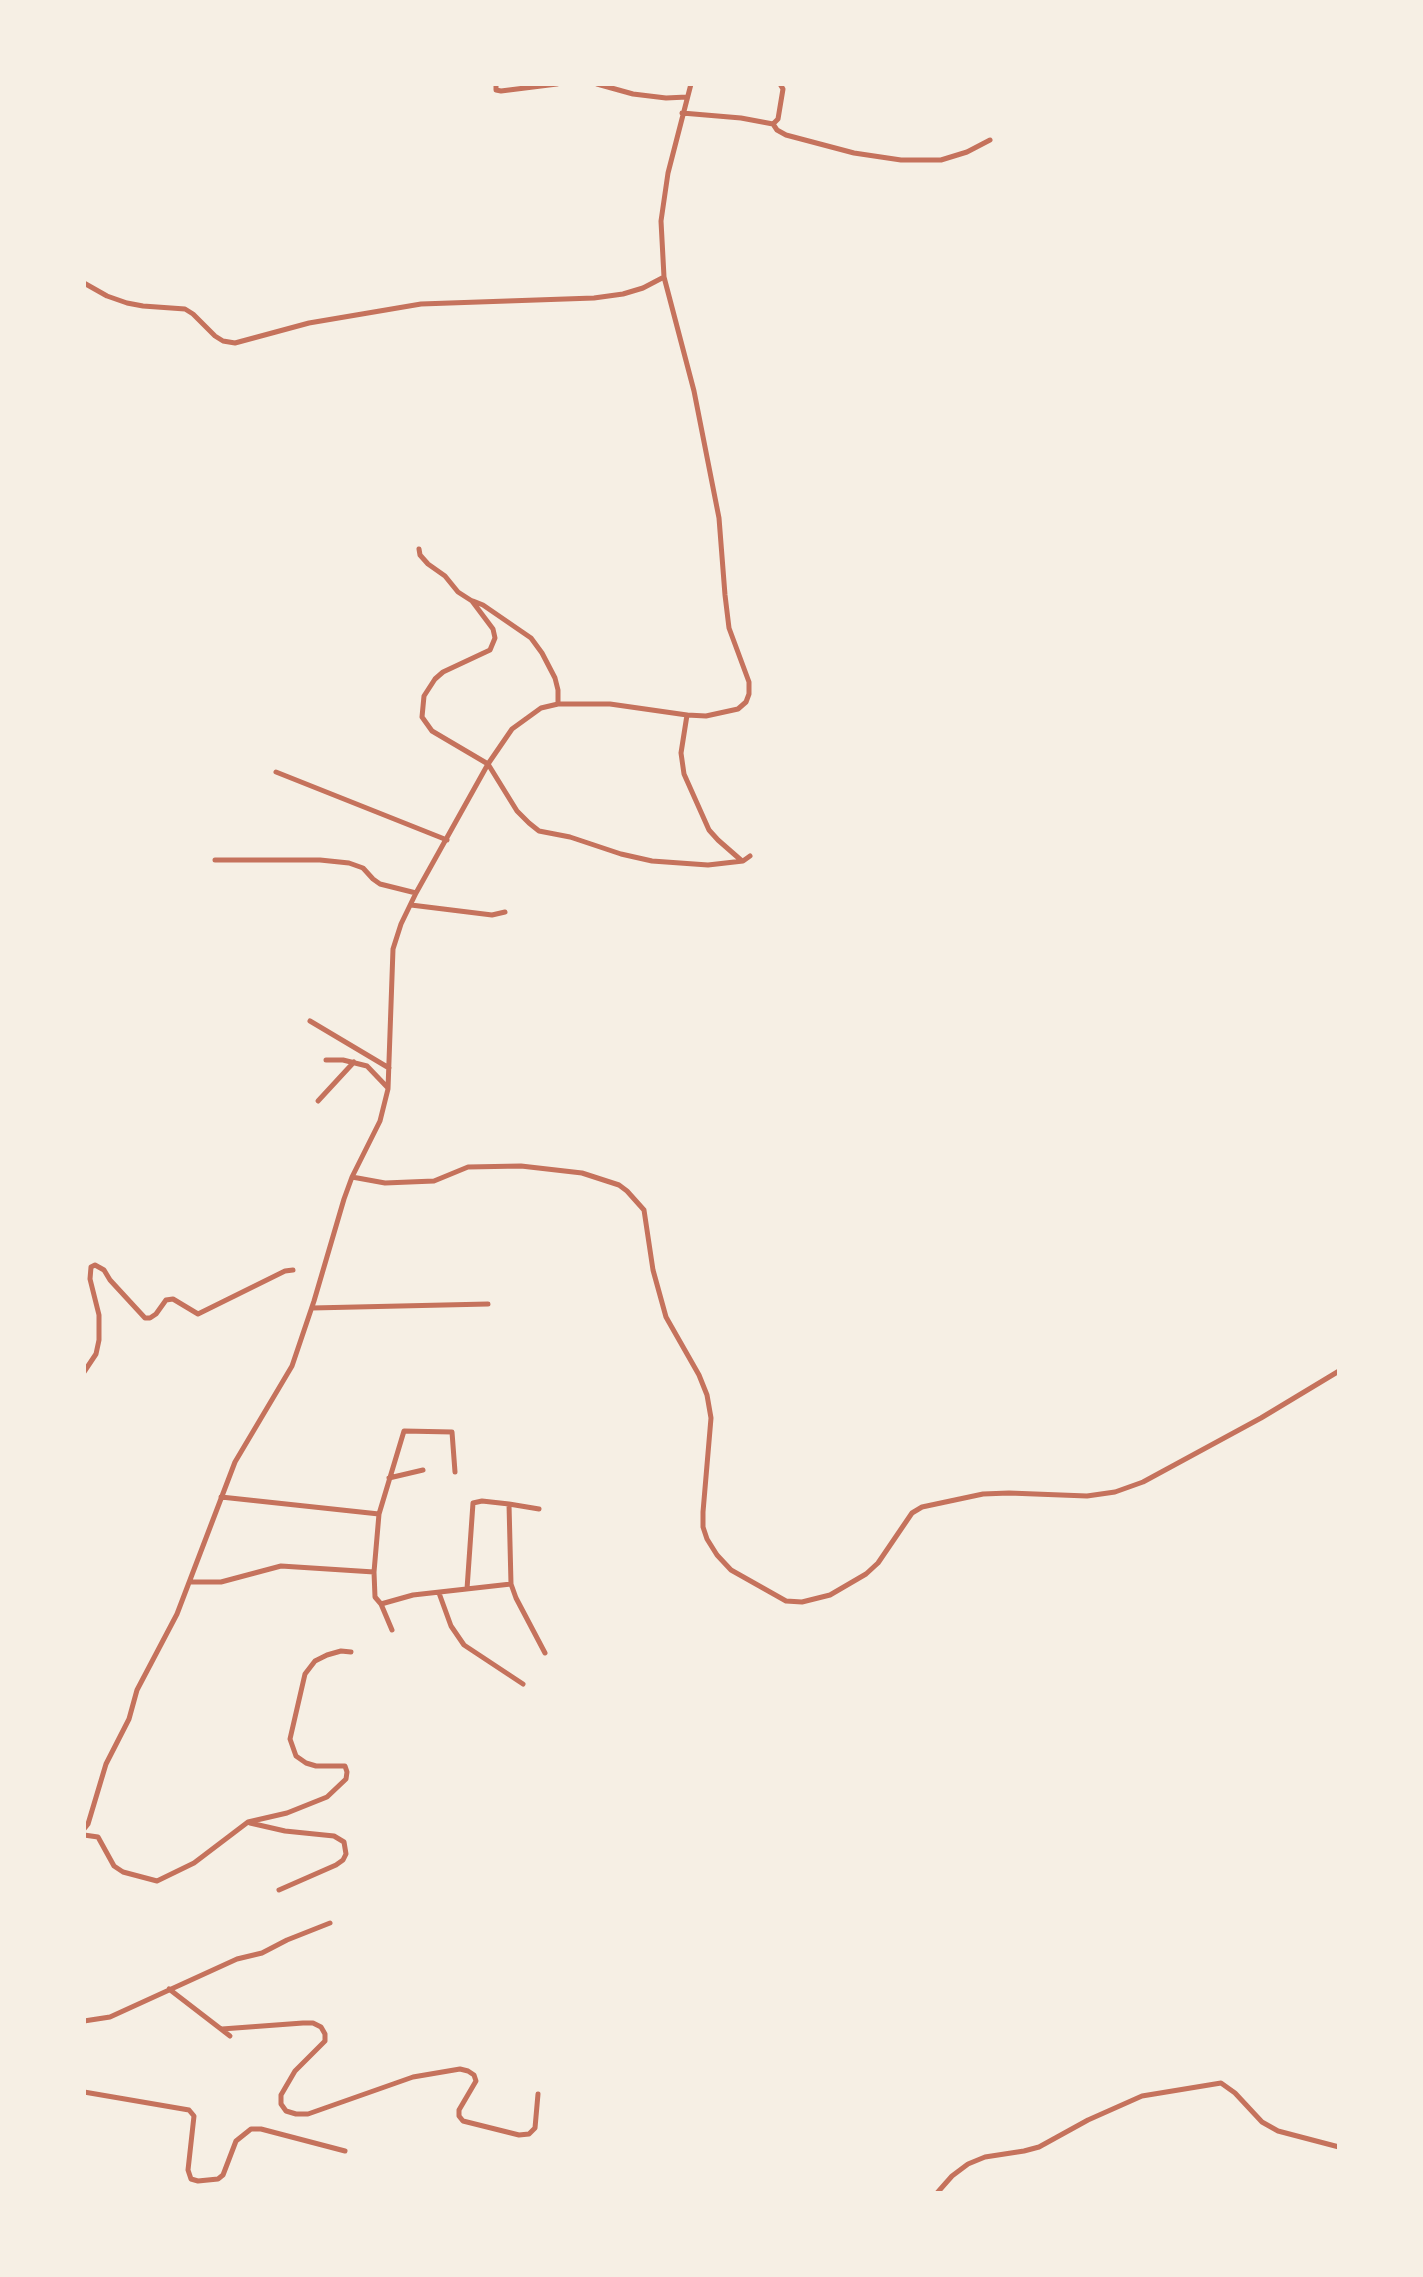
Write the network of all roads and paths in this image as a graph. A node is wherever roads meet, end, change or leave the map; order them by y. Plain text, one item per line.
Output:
1 (496, 84) edge
2 (557, 84) edge
3 (597, 84) edge
4 (691, 84) edge
5 (780, 84) edge
6 (687, 97) junction
7 (682, 113) junction
8 (773, 124) junction
9 (990, 140) dead end
10 (664, 277) junction
11 (84, 283) edge
12 (419, 549) dead end
13 (472, 601) junction
14 (558, 704) junction
15 (687, 715) junction
16 (488, 764) junction
17 (276, 772) dead end
18 (447, 840) junction
19 (750, 856) dead end
20 (215, 860) dead end
21 (743, 861) junction
22 (416, 893) junction
23 (411, 905) junction
24 (505, 912) dead end
25 (310, 1021) dead end
26 (326, 1060) dead end
27 (354, 1062) junction
28 (390, 1069) junction
29 (388, 1089) junction
30 (318, 1101) dead end
31 (352, 1177) junction
32 (293, 1270) dead end
33 (488, 1304) dead end
34 (312, 1308) junction
35 (1339, 1371) edge
36 (84, 1372) edge
37 (423, 1470) dead end
38 (455, 1472) dead end
39 (388, 1478) junction
40 (221, 1497) junction
41 (509, 1504) junction
42 (539, 1509) dead end
43 (379, 1514) junction
44 (374, 1572) junction
45 (189, 1582) junction
46 (511, 1584) junction
47 (467, 1589) junction
48 (439, 1593) junction
49 (381, 1604) junction
50 (392, 1630) dead end
51 (351, 1652) dead end
52 (545, 1653) dead end
53 (523, 1684) dead end
54 (248, 1822) junction
55 (84, 1832) edge
56 (279, 1890) dead end
57 (330, 1923) dead end
58 (168, 1989) junction
59 (84, 2021) edge
60 (222, 2029) junction
61 (230, 2036) dead end
62 (84, 2092) edge
63 (538, 2094) dead end
64 (1339, 2147) edge
65 (345, 2151) dead end
66 (937, 2193) edge

1 - 2 street
3 - 6 street
4 - 6 street
5 - 8 street
6 - 7 street
7 - 8 street
7 - 10 street
8 - 9 street
10 - 11 street
10 - 15 street
12 - 13 street
13 - 14 street
13 - 16 street
14 - 15 street
14 - 16 street
15 - 21 street
16 - 18 street
16 - 21 street
17 - 18 street
18 - 22 street
19 - 21 street
20 - 22 street
22 - 23 street
23 - 24 street
23 - 28 street
25 - 28 street
26 - 27 street
27 - 29 street
27 - 30 street
28 - 29 street
29 - 31 street
31 - 34 street
31 - 35 street
32 - 36 street
33 - 34 street
34 - 40 street
37 - 39 street
38 - 39 street
39 - 43 street
40 - 43 street
40 - 45 street
41 - 42 street
41 - 46 street
41 - 47 street
43 - 44 street
44 - 45 street
44 - 49 street
45 - 55 street
46 - 47 street
46 - 52 street
47 - 48 street
48 - 49 street
48 - 53 street
49 - 50 street
51 - 54 street
54 - 55 street
54 - 56 street
57 - 58 street
58 - 59 street
58 - 60 street
60 - 61 street
60 - 63 street
62 - 65 street
64 - 66 street

